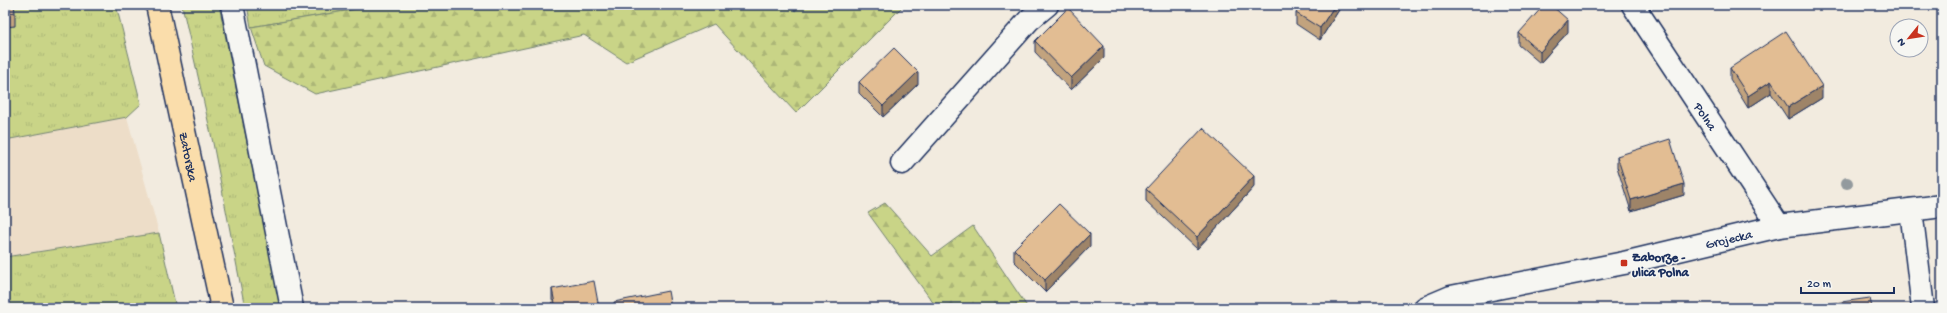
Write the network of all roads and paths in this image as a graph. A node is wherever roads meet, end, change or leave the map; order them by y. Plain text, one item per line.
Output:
1 (157, 5) edge
2 (232, 5) edge
3 (1048, 5) edge
4 (1633, 5) edge
5 (902, 163) dead end
6 (1942, 206) edge
7 (1911, 210) junction
8 (1779, 226) junction
9 (222, 308) edge
10 (292, 308) edge
11 (1425, 308) edge
12 (1923, 308) edge

1 - 9 main road, Zatorska
2 - 10 street
3 - 5 street
4 - 8 street, Polna
6 - 7 street, Grojecka
7 - 8 street, Grojecka
7 - 12 street
8 - 11 street, Grojecka

